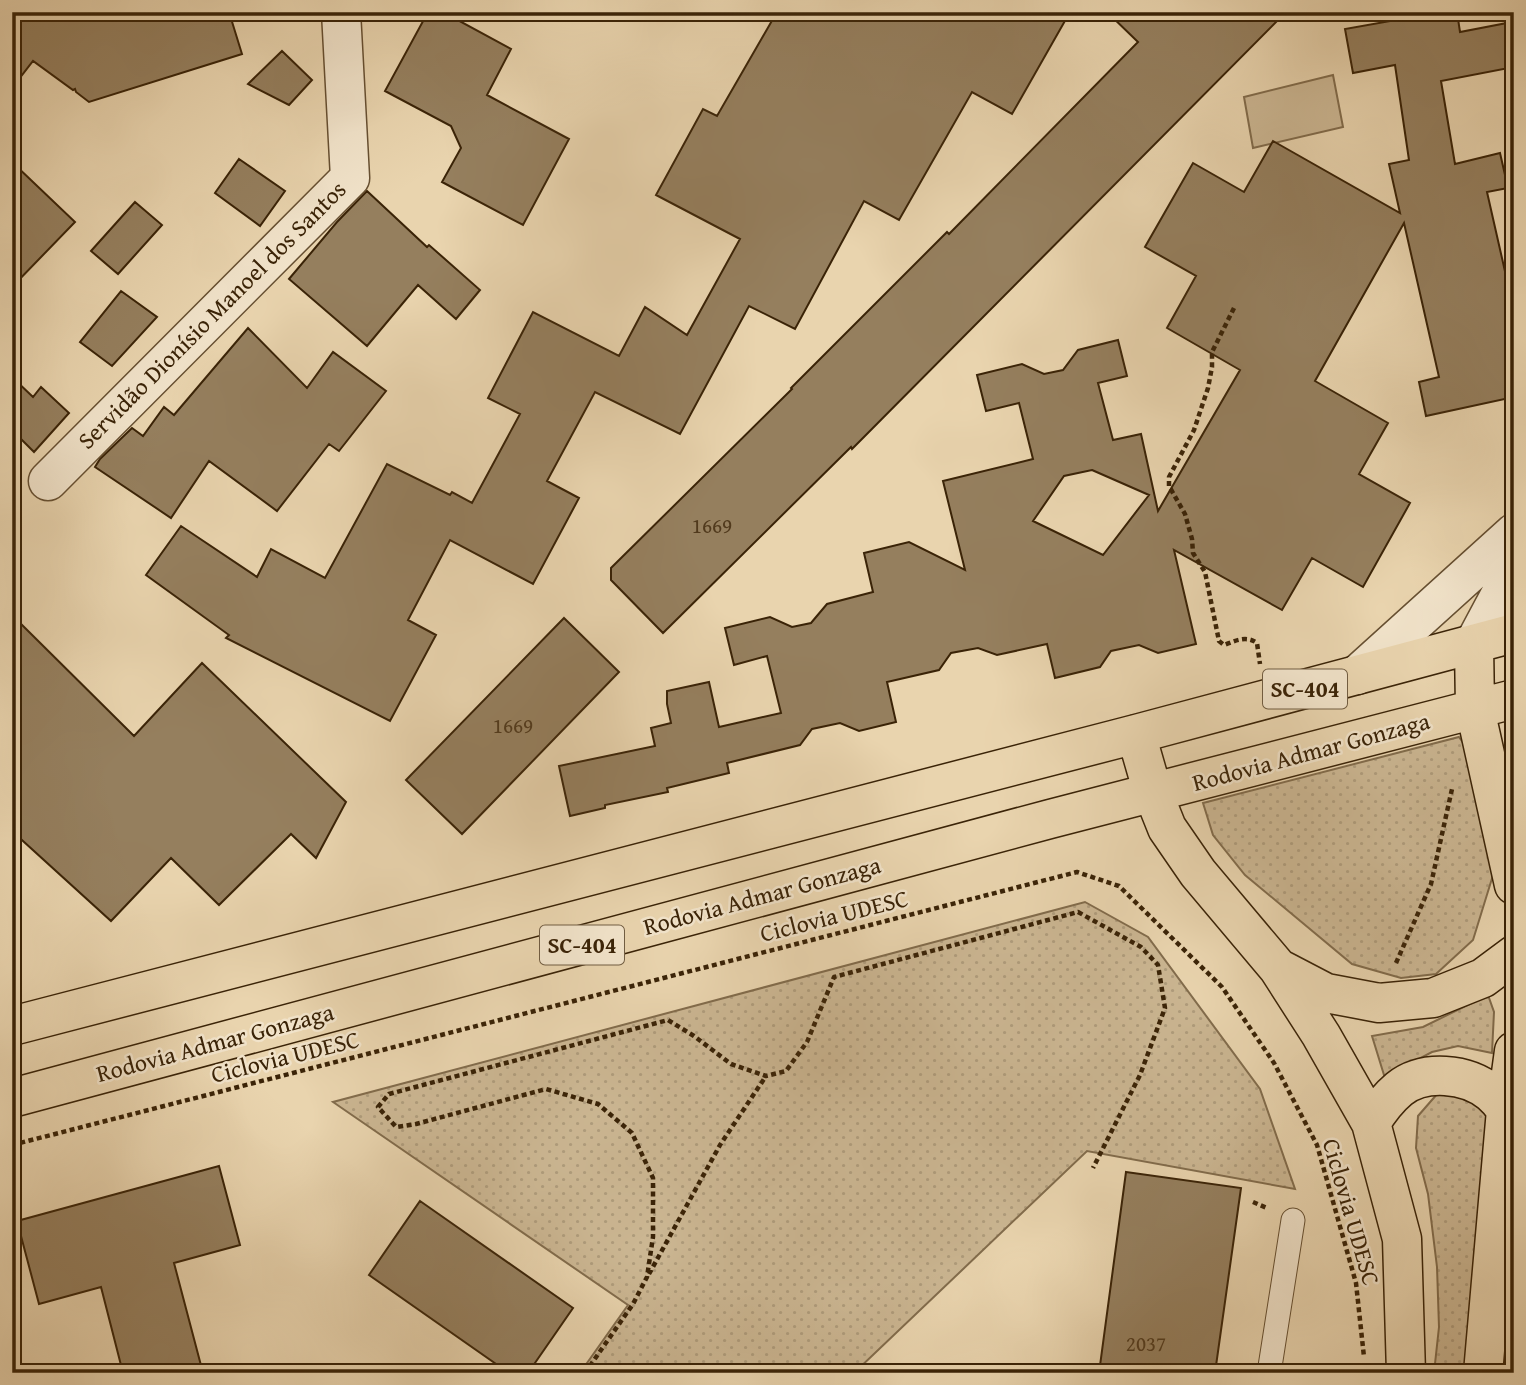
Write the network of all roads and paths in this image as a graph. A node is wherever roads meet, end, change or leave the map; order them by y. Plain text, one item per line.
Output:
1 (341, 12) edge
2 (1234, 308) dead end
3 (48, 481) dead end
4 (1514, 533) edge
5 (1514, 569) edge
6 (1514, 633) edge
7 (1474, 644) junction
8 (1357, 675) junction
9 (1268, 699) junction
10 (1514, 699) edge
11 (1475, 709) junction
12 (1136, 734) junction
13 (1483, 745) junction
14 (1153, 793) junction
15 (1514, 885) edge
16 (1514, 955) edge
17 (1278, 968) junction
18 (1379, 1003) junction
19 (12, 1026) edge
20 (1514, 1051) edge
21 (766, 1076) junction
22 (12, 1098) edge
23 (1506, 1110) junction
24 (1371, 1123) junction
25 (12, 1145) edge
26 (1093, 1168) dead end
27 (1293, 1220) dead end
28 (647, 1277) junction
29 (1364, 1360) dead end
30 (585, 1373) edge
31 (1269, 1373) edge
32 (1406, 1373) edge
33 (1483, 1373) edge

1 - 3 street, Servidão Dionísio Manoel dos Santos
2 - 9 path
4 - 8 street
5 - 7 street
6 - 7 main road, SC-404
7 - 8 main road, SC-404
7 - 11 main road
8 - 9 main road, SC-404
9 - 12 main road, SC-404
10 - 11 main road, Rodovia Admar Gonzaga / SC-404
11 - 13 main road
11 - 14 main road, Rodovia Admar Gonzaga / SC-404
12 - 14 main road
12 - 19 main road, SC-404
13 - 15 main road
13 - 18 path
14 - 17 main road
14 - 22 main road, Rodovia Admar Gonzaga / SC-404
16 - 18 main road
17 - 18 main road
17 - 24 main road
20 - 23 main road
21 - 26 path
21 - 28 path
21 - 28 path
23 - 24 main road
23 - 33 main road
24 - 32 main road
25 - 29 path, Ciclovia UDESC
27 - 31 lane
28 - 30 path

